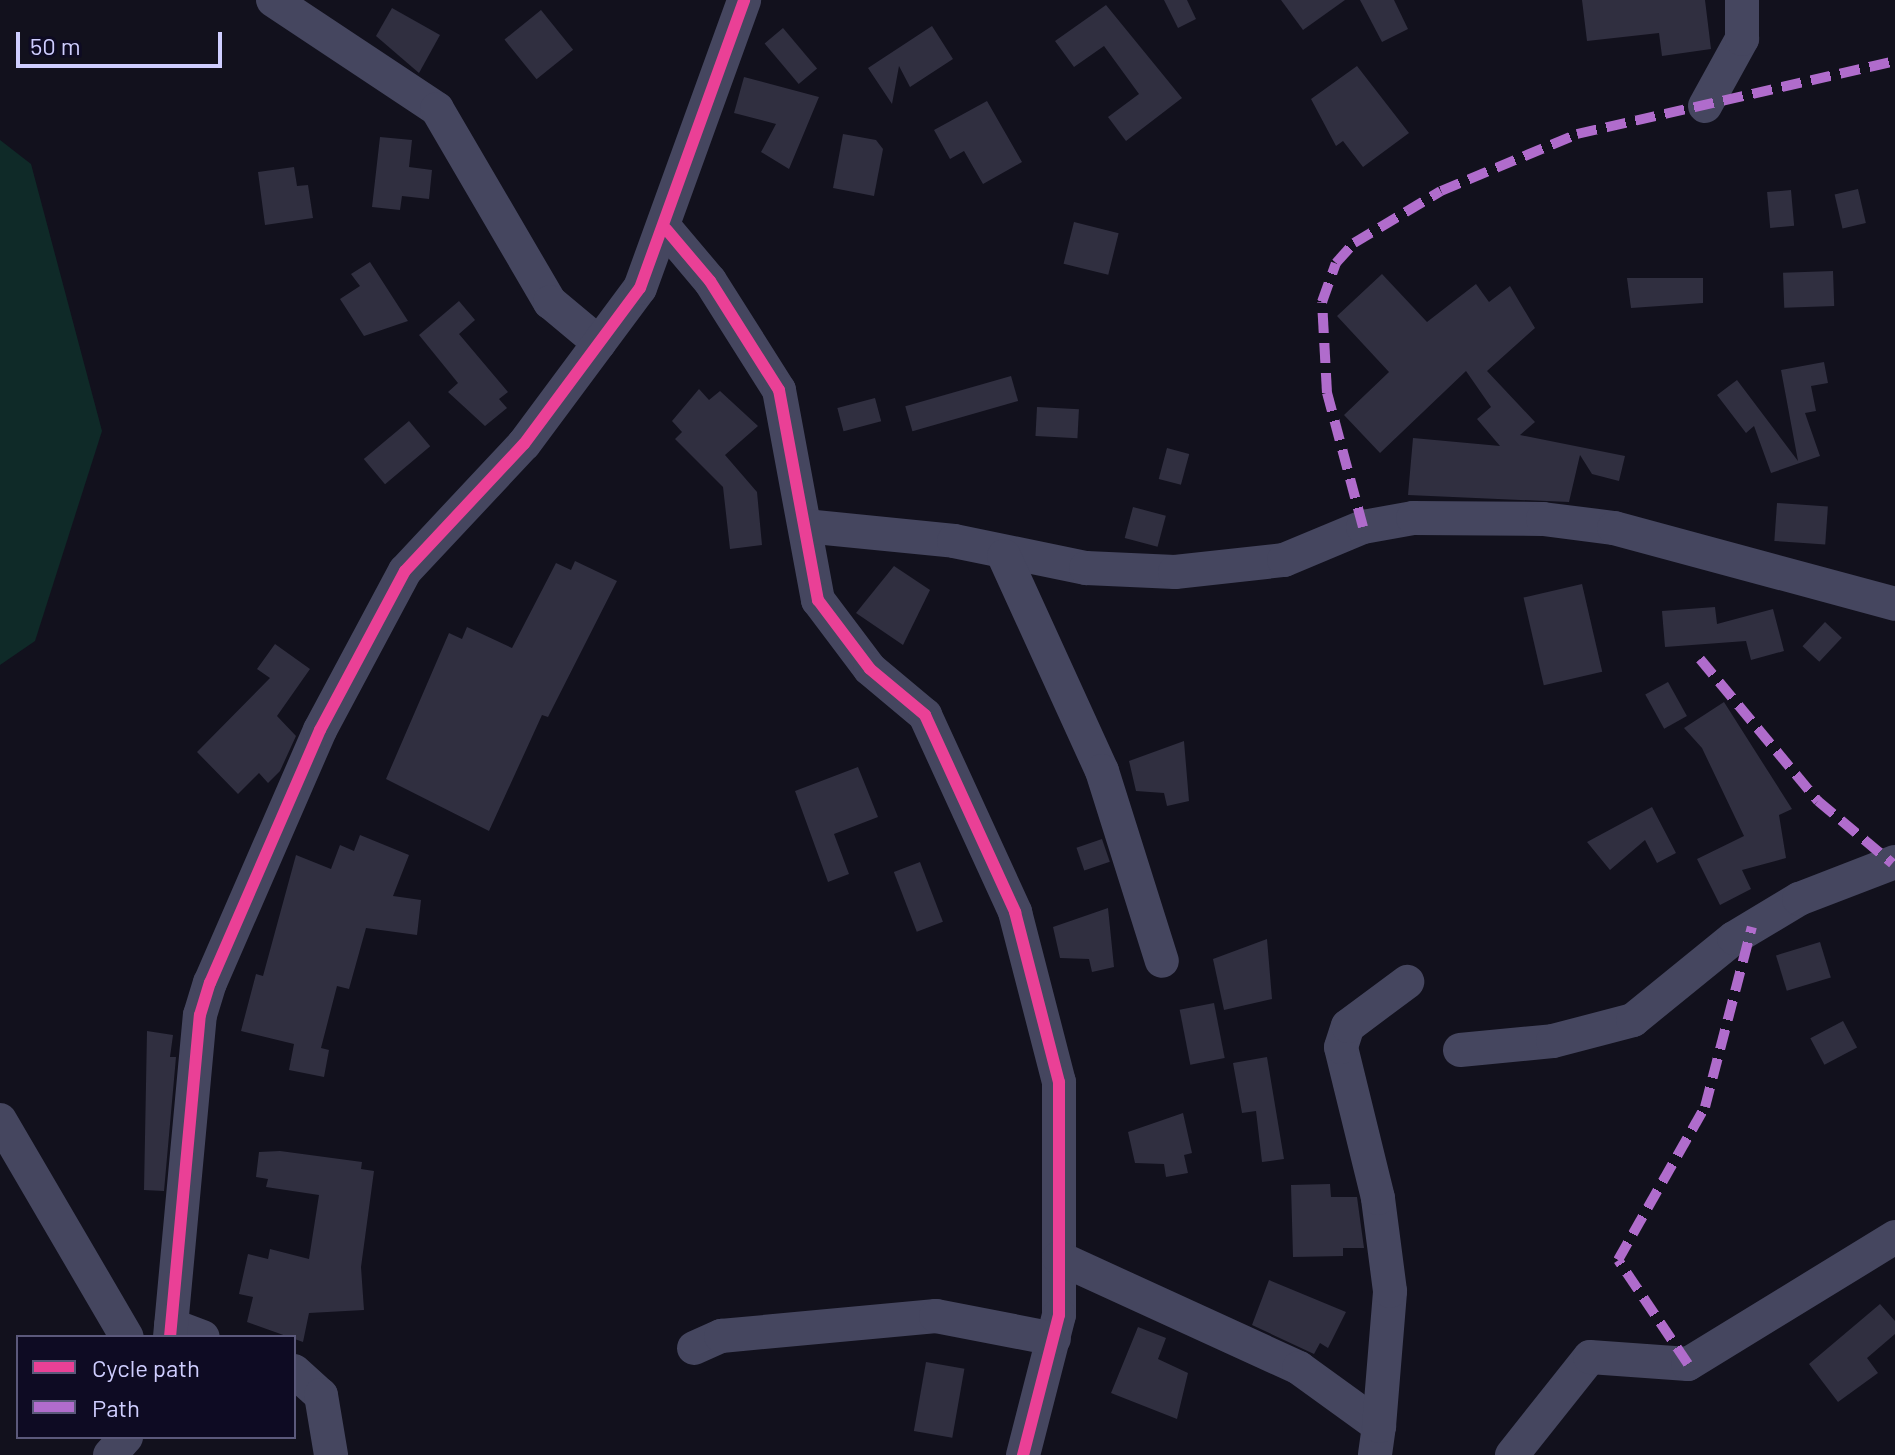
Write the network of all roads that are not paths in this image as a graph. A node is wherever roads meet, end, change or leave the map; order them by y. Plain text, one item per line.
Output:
1 (273, 0) edge
2 (744, 0) edge
3 (1742, 0) edge
4 (1705, 106) dead end
5 (666, 229) junction
6 (599, 343) junction
7 (805, 526) junction
8 (1004, 556) junction
9 (1895, 604) edge
10 (1895, 862) edge
11 (1162, 961) dead end
12 (1407, 982) dead end
13 (1460, 1050) dead end
14 (0, 1120) edge
15 (1895, 1237) edge
16 (1059, 1258) junction
17 (170, 1331) edge
18 (126, 1335) edge
19 (192, 1335) edge
20 (1054, 1339) junction
21 (694, 1348) dead end
22 (296, 1373) edge
23 (124, 1439) edge
24 (1377, 1441) edge
25 (110, 1455) edge
26 (331, 1455) edge
27 (1023, 1455) edge
28 (1512, 1455) edge

1 - 6 street
2 - 5 street
3 - 4 street
5 - 6 street
5 - 7 street
6 - 17 street
7 - 8 street
7 - 16 street
8 - 9 street
8 - 11 street
10 - 13 street
12 - 24 street
14 - 18 street
15 - 28 street
16 - 20 street
16 - 24 street
17 - 19 street
20 - 21 street
20 - 27 street
22 - 26 street
23 - 25 street

